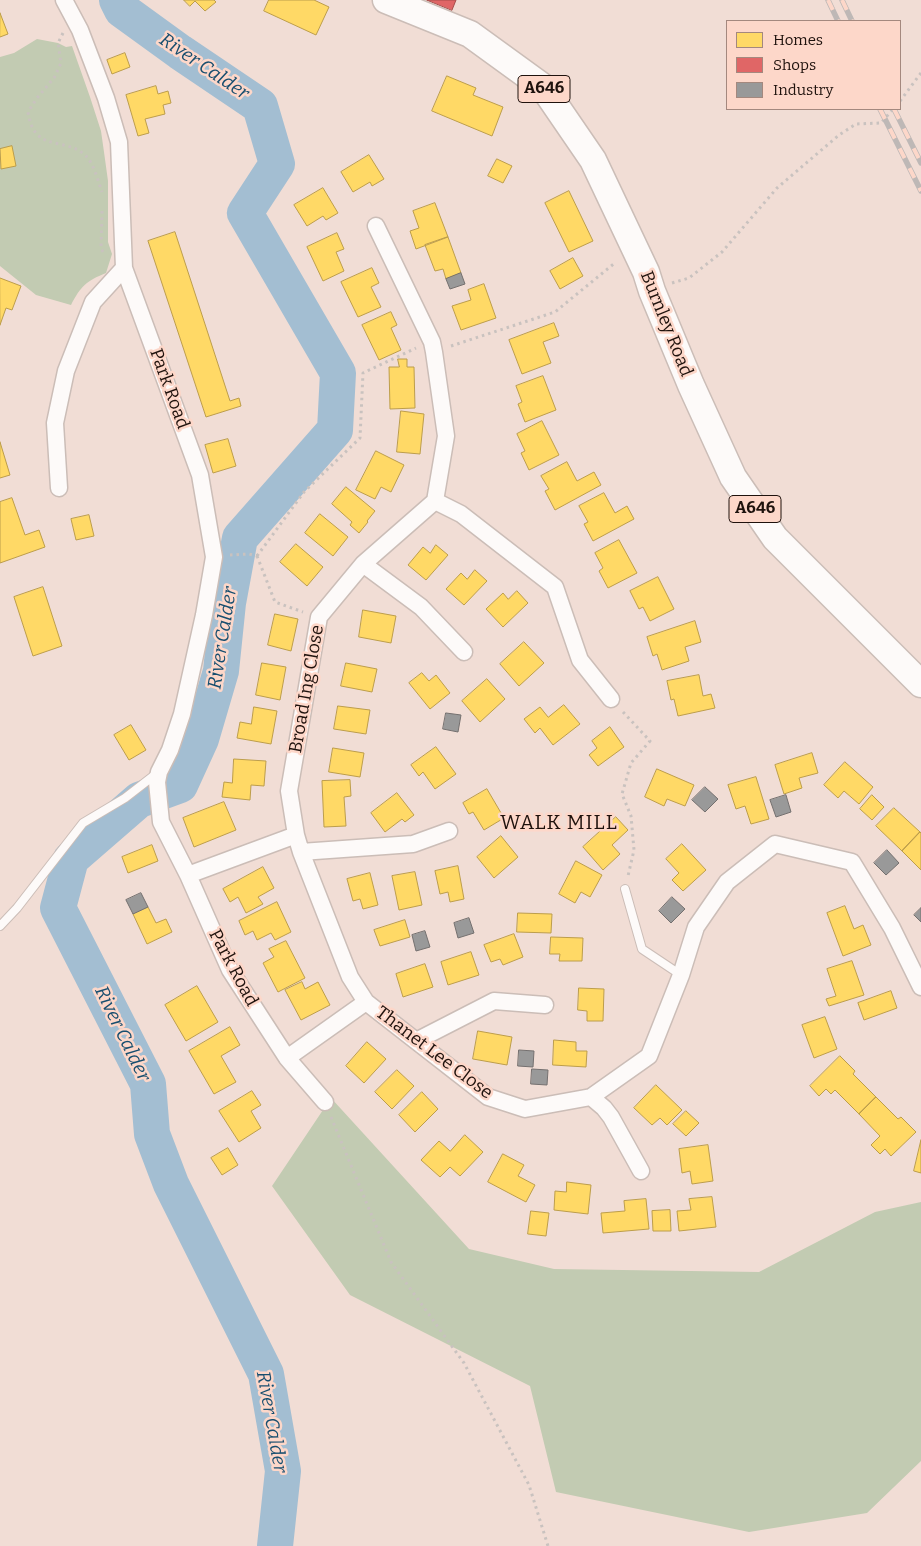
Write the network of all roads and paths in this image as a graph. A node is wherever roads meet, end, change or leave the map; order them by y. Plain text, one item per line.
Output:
1 (64, 0) edge
2 (386, 0) edge
3 (72, 15) junction
4 (921, 73) edge
5 (901, 100) edge
6 (892, 110) edge
7 (102, 194) dead end
8 (102, 208) dead end
9 (376, 226) dead end
10 (633, 248) junction
11 (124, 268) junction
12 (652, 291) junction
13 (433, 347) junction
14 (59, 488) dead end
15 (435, 502) junction
16 (230, 555) dead end
17 (257, 556) junction
18 (363, 564) junction
19 (319, 617) junction
20 (464, 652) dead end
21 (921, 684) edge
22 (611, 699) joint
23 (158, 777) junction
24 (449, 831) dead end
25 (296, 835) junction
26 (301, 852) junction
27 (188, 875) junction
28 (625, 889) joint
29 (0, 926) edge
30 (681, 975) junction
31 (921, 987) edge
32 (366, 1002) junction
33 (545, 1005) dead end
34 (416, 1041) junction
35 (287, 1058) junction
36 (591, 1098) junction
37 (325, 1102) joint
38 (641, 1171) dead end
39 (548, 1546) edge

1 - 3 street, Park Road
2 - 10 highway, Burnley Road / A646
3 - 7 path
3 - 11 street, Park Road
4 - 5 path
6 - 12 path
8 - 11 path
9 - 13 street
10 - 12 highway, Burnley Road / A646
10 - 13 path
11 - 14 street
11 - 23 street, Park Road
12 - 21 highway, Burnley Road / A646
13 - 15 street
13 - 17 path
15 - 18 street, Broad Ing Close
15 - 22 street
16 - 17 path
17 - 19 path
18 - 19 street, Broad Ing Close
18 - 20 street
19 - 25 street, Broad Ing Close
22 - 28 path
23 - 27 street, Park Road
23 - 29 lane
24 - 26 street
25 - 26 street, Broad Ing Close
25 - 27 street
26 - 32 street, Broad Ing Close
27 - 35 street, Park Road
28 - 30 lane
30 - 31 street, Thanet Lee Close
30 - 36 street, Thanet Lee Close
32 - 34 street, Thanet Lee Close
32 - 35 street, Thanet Lee Close
33 - 34 street
34 - 36 street, Thanet Lee Close
35 - 37 street, Park Road
36 - 38 street
37 - 39 path

